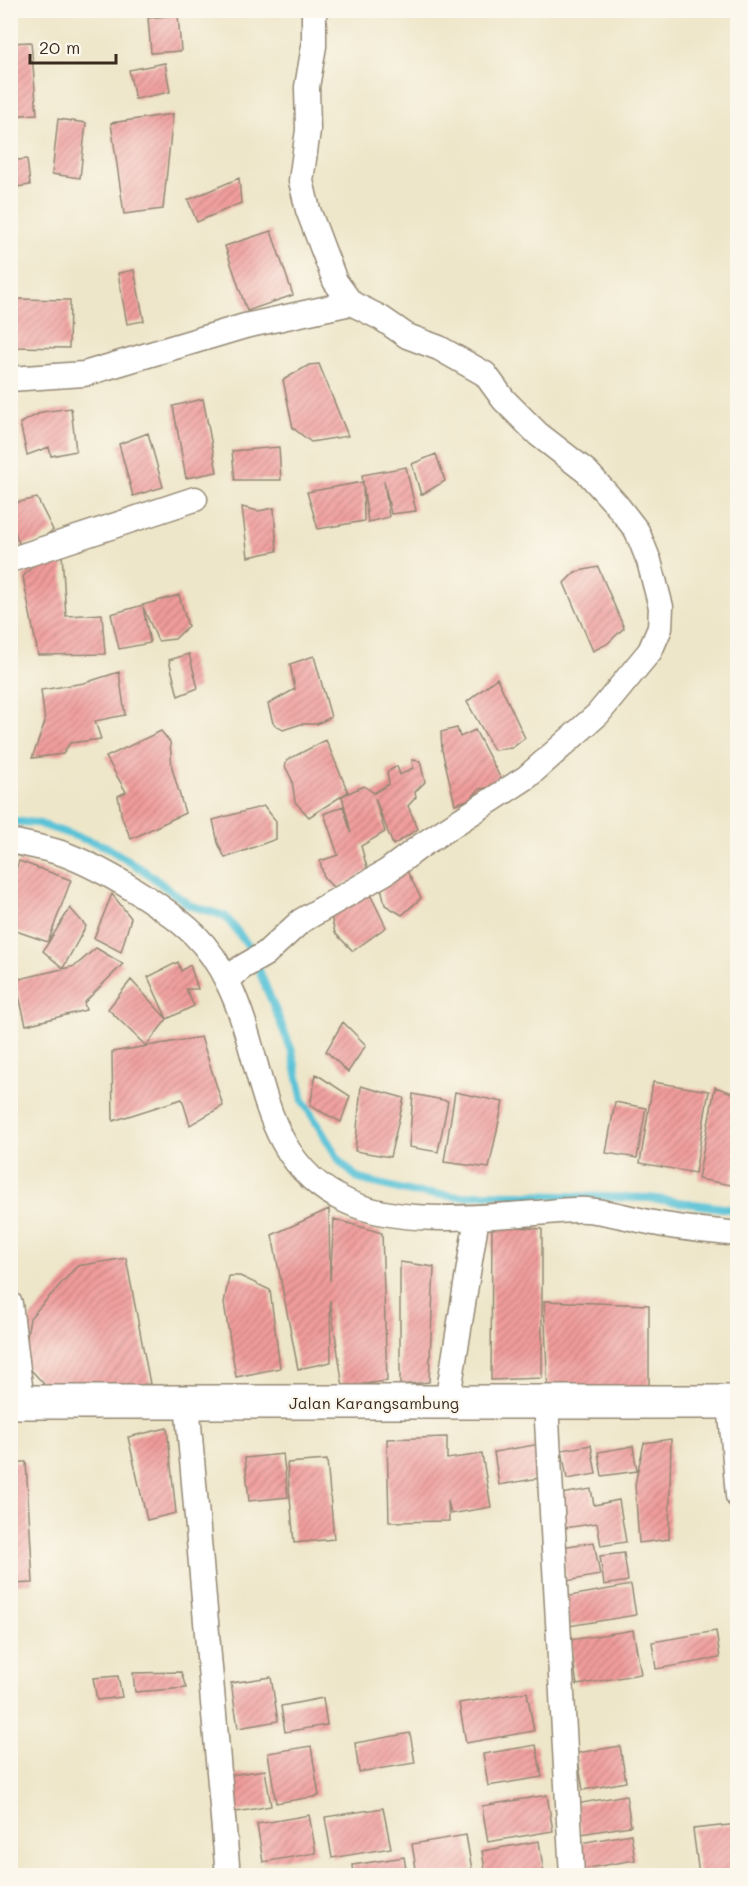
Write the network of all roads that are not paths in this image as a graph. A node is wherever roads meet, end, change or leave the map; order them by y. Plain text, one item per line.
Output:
1 (314, 10) edge
2 (351, 303) junction
3 (10, 379) edge
4 (195, 499) dead end
5 (10, 560) edge
6 (10, 841) edge
7 (234, 974) junction
8 (477, 1217) junction
9 (738, 1234) edge
10 (10, 1304) edge
11 (16, 1402) edge
12 (187, 1402) junction
13 (734, 1402) edge
14 (447, 1403) junction
15 (546, 1403) junction
16 (738, 1496) edge
17 (228, 1875) edge
18 (572, 1875) edge

1 - 2 street
2 - 3 street
2 - 7 street
4 - 5 street
6 - 7 street
7 - 8 street
8 - 9 street
8 - 14 street
10 - 11 street
11 - 12 main road, Jalan Karangsambung
12 - 14 main road, Jalan Karangsambung
12 - 17 street
13 - 15 main road, Jalan Karangsambung
13 - 16 street
14 - 15 main road, Jalan Karangsambung
15 - 18 street

